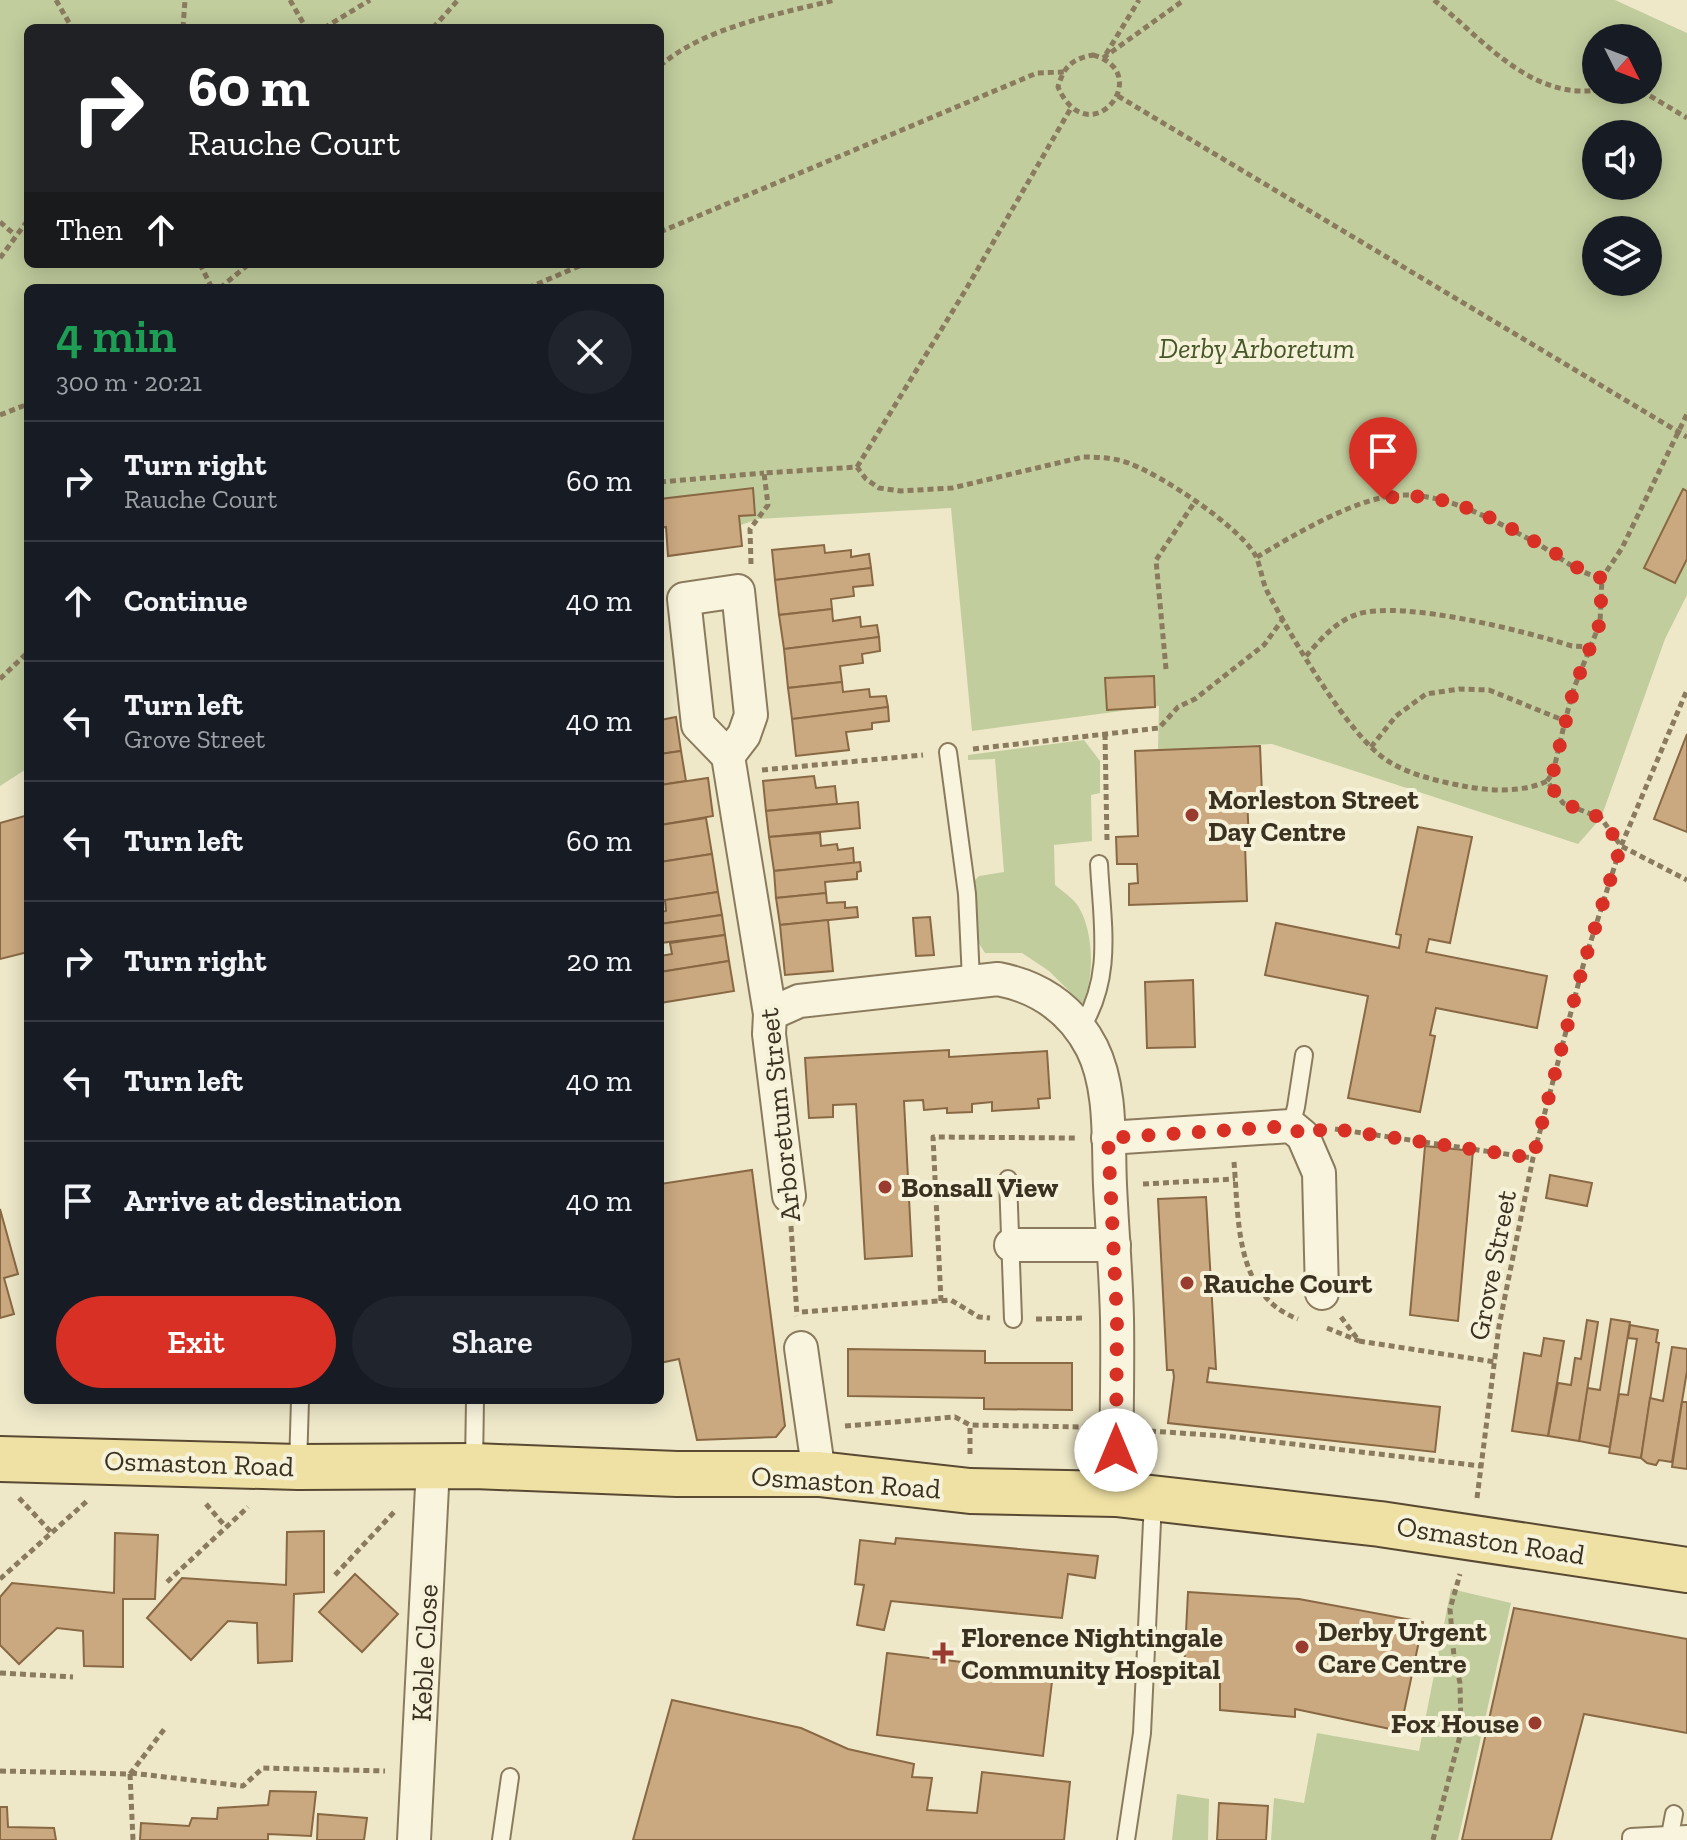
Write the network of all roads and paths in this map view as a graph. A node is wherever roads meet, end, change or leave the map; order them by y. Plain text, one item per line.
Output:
1 (56, 0) edge
2 (185, 0) edge
3 (290, 0) edge
4 (370, 0) edge
5 (458, 0) edge
6 (835, 0) edge
7 (1139, 0) edge
8 (1184, 0) edge
9 (1434, 0) edge
10 (70, 24) edge
11 (183, 24) edge
12 (304, 24) edge
13 (331, 24) edge
14 (437, 24) edge
15 (1103, 58) junction
16 (664, 62) edge
17 (1064, 72) junction
18 (1582, 92) edge
19 (1118, 96) junction
20 (1662, 103) edge
21 (1071, 108) junction
22 (1687, 118) edge
23 (0, 222) edge
24 (24, 225) edge
25 (664, 230) edge
26 (15, 235) junction
27 (0, 258) edge
28 (244, 268) edge
29 (575, 268) edge
30 (225, 284) edge
31 (537, 284) edge
32 (24, 406) edge
33 (1687, 414) edge
34 (0, 415) edge
35 (1679, 432) junction
36 (1687, 437) edge
37 (857, 467) junction
38 (764, 473) junction
39 (664, 482) edge
40 (1194, 503) junction
41 (758, 521) dead end
42 (1257, 557) junction
43 (1602, 578) junction
44 (1283, 619) junction
45 (1591, 647) junction
46 (24, 656) edge
47 (1306, 656) junction
48 (1166, 669) dead end
49 (0, 679) edge
50 (1687, 690) edge
51 (1565, 721) junction
52 (1159, 728) dead end
53 (1105, 734) dead end
54 (1371, 747) junction
55 (948, 752) dead end
56 (728, 756) dead end
57 (1547, 781) junction
58 (1621, 846) junction
59 (1099, 864) joint
60 (1687, 880) edge
61 (971, 980) junction
62 (770, 1014) junction
63 (1080, 1030) junction
64 (1304, 1055) dead end
65 (1231, 1129) junction
66 (1297, 1131) junction
67 (1108, 1138) junction
68 (1533, 1158) junction
69 (1008, 1179) dead end
70 (1235, 1179) junction
71 (1110, 1186) junction
72 (789, 1196) joint
73 (1011, 1245) junction
74 (1114, 1245) junction
75 (1322, 1293) joint
76 (797, 1312) junction
77 (1117, 1318) junction
78 (1013, 1319) junction
79 (1303, 1320) dead end
80 (1321, 1326) dead end
81 (1359, 1341) junction
82 (801, 1348) joint
83 (1495, 1362) junction
84 (300, 1404) edge
85 (474, 1404) edge
86 (454, 1466) junction
87 (298, 1467) junction
88 (5, 1474) edge
89 (819, 1474) junction
90 (1135, 1497) junction
91 (225, 1526) dead end
92 (378, 1531) dead end
93 (1472, 1537) junction
94 (1687, 1570) edge
95 (335, 1575) dead end
96 (0, 1579) edge
97 (167, 1582) dead end
98 (0, 1673) edge
99 (73, 1677) dead end
100 (166, 1727) dead end
101 (0, 1771) edge
102 (418, 1772) junction
103 (131, 1773) junction
104 (510, 1777) dead end
105 (1674, 1814) dead end
106 (1679, 1834) edge
107 (133, 1840) edge
108 (414, 1840) edge
109 (501, 1840) edge
110 (1126, 1840) edge
111 (1433, 1840) edge
112 (1631, 1840) edge

1 - 10 path
2 - 11 path
3 - 12 path
4 - 13 path
5 - 14 path
6 - 16 path
7 - 15 path
8 - 15 path
9 - 18 path
15 - 17 path
15 - 19 path
17 - 21 path
17 - 25 path
19 - 21 path
19 - 35 path
20 - 22 path
21 - 37 path
23 - 26 path
24 - 26 path
26 - 27 path
28 - 30 path
29 - 31 path
32 - 34 path
33 - 35 path
35 - 36 path
35 - 43 path
37 - 38 path
37 - 40 path
38 - 39 path
38 - 41 path
40 - 42 path
40 - 48 path
42 - 43 path
42 - 44 path
43 - 45 path
44 - 47 path
44 - 52 path
45 - 47 path
45 - 51 path
46 - 49 path
47 - 54 path
50 - 58 path, Grove Street
51 - 54 path
51 - 57 path
53 - 59 path
54 - 57 path
55 - 61 lane
56 - 62 street, Arboretum Street
57 - 58 path
58 - 60 path
58 - 68 path, Grove Street
59 - 63 lane
61 - 62 street
61 - 63 street
62 - 72 street, Arboretum Street
63 - 67 street
64 - 66 lane
65 - 66 street
65 - 67 street
65 - 70 path
66 - 68 path
66 - 75 street
67 - 71 street
68 - 83 path, Grove Street
69 - 73 lane
70 - 71 path
70 - 79 path
71 - 74 street
72 - 76 path, Arboretum Street
73 - 74 street
73 - 78 lane
74 - 77 street
75 - 81 path
76 - 78 path
76 - 82 path, Arboretum Street
77 - 78 path
77 - 90 street
80 - 81 path
81 - 83 path
82 - 89 street
83 - 93 path, Grove Street
84 - 87 lane
85 - 86 lane
86 - 87 main road, Osmaston Road
86 - 89 main road, Osmaston Road
86 - 102 street, Keble Close
87 - 88 main road, Osmaston Road
88 - 96 path
89 - 90 main road, Osmaston Road
90 - 93 main road, Osmaston Road
90 - 110 lane
91 - 97 path
92 - 95 path
93 - 94 main road, Osmaston Road
93 - 111 path, Grove Street
98 - 99 path
100 - 103 path
101 - 103 path
102 - 103 path
102 - 108 street, Keble Close
103 - 107 path
104 - 109 lane
105 - 106 lane
106 - 112 lane

